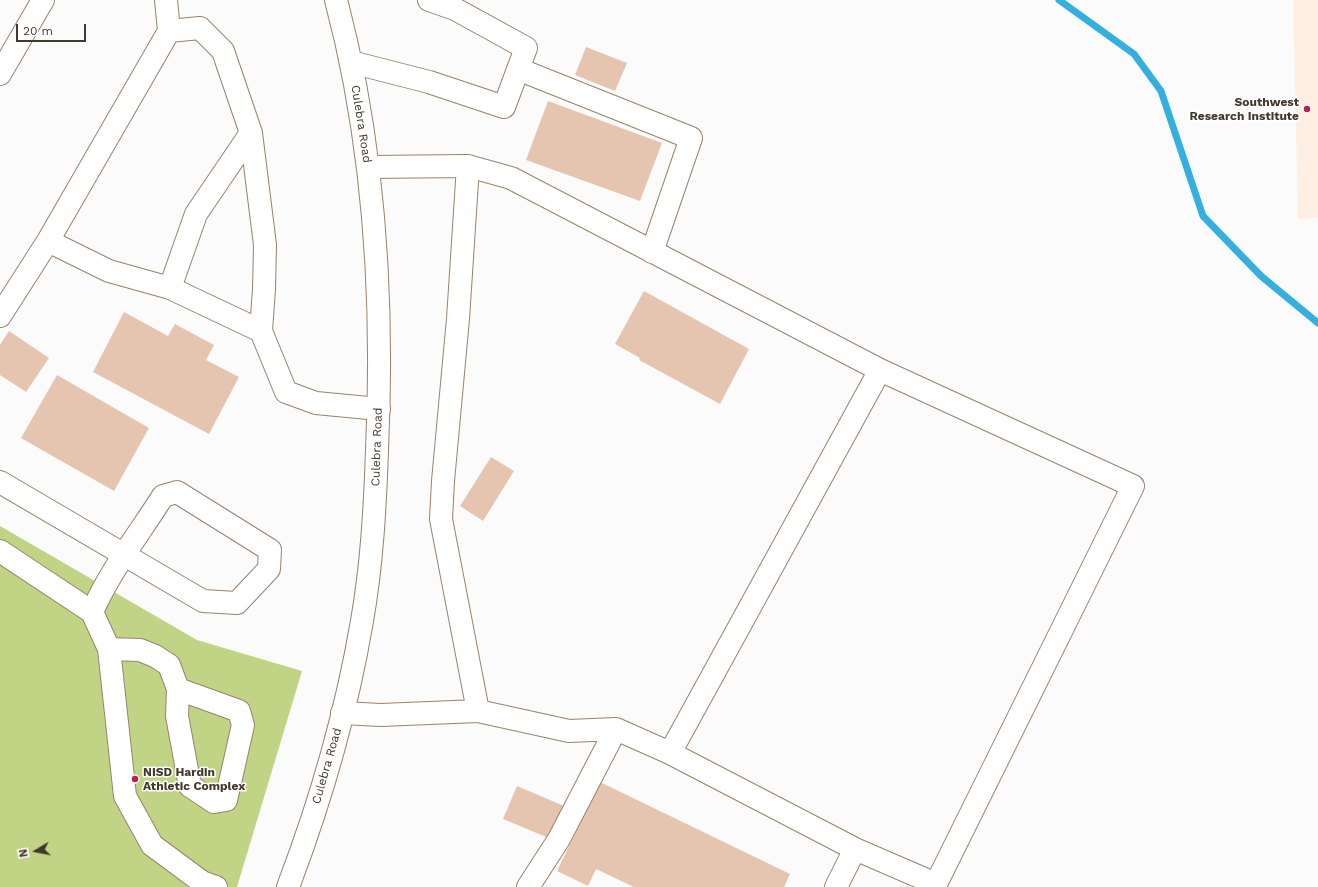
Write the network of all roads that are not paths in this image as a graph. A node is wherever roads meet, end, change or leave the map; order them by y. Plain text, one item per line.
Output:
1 (43, 0) edge
2 (166, 0) edge
3 (336, 0) edge
4 (429, 0) edge
5 (169, 31) junction
6 (351, 62) junction
7 (518, 69) junction
8 (0, 74) edge
9 (251, 133) junction
10 (468, 166) junction
11 (368, 167) junction
12 (48, 241) junction
13 (652, 252) junction
14 (170, 288) junction
15 (0, 316) edge
16 (261, 331) junction
17 (880, 370) junction
18 (379, 409) junction
19 (0, 482) edge
20 (0, 551) edge
21 (125, 554) junction
22 (92, 612) junction
23 (109, 649) junction
24 (178, 688) junction
25 (478, 711) junction
26 (342, 713) junction
27 (616, 728) junction
28 (670, 753) junction
29 (855, 849) junction
30 (206, 885) edge
31 (288, 887) edge
32 (528, 887) edge
33 (836, 887) edge

1 - 8 main road
2 - 5 main road
3 - 6 main road, Culebra Road
4 - 7 main road
5 - 9 main road
5 - 12 main road
6 - 7 main road
6 - 11 main road, Culebra Road
7 - 13 main road
9 - 14 main road
9 - 16 main road
10 - 11 main road
10 - 13 main road
10 - 25 main road
11 - 18 main road, Culebra Road
12 - 14 main road
12 - 15 main road
13 - 17 main road
14 - 16 main road
16 - 18 main road
17 - 28 main road
17 - 29 main road
18 - 26 main road, Culebra Road
19 - 21 main road
20 - 22 main road
21 - 21 main road
21 - 22 main road
22 - 23 main road
23 - 24 main road
23 - 30 main road
24 - 24 main road
25 - 26 main road
25 - 27 main road
26 - 31 main road, Culebra Road
27 - 28 main road
27 - 32 main road
28 - 29 main road
29 - 33 main road

